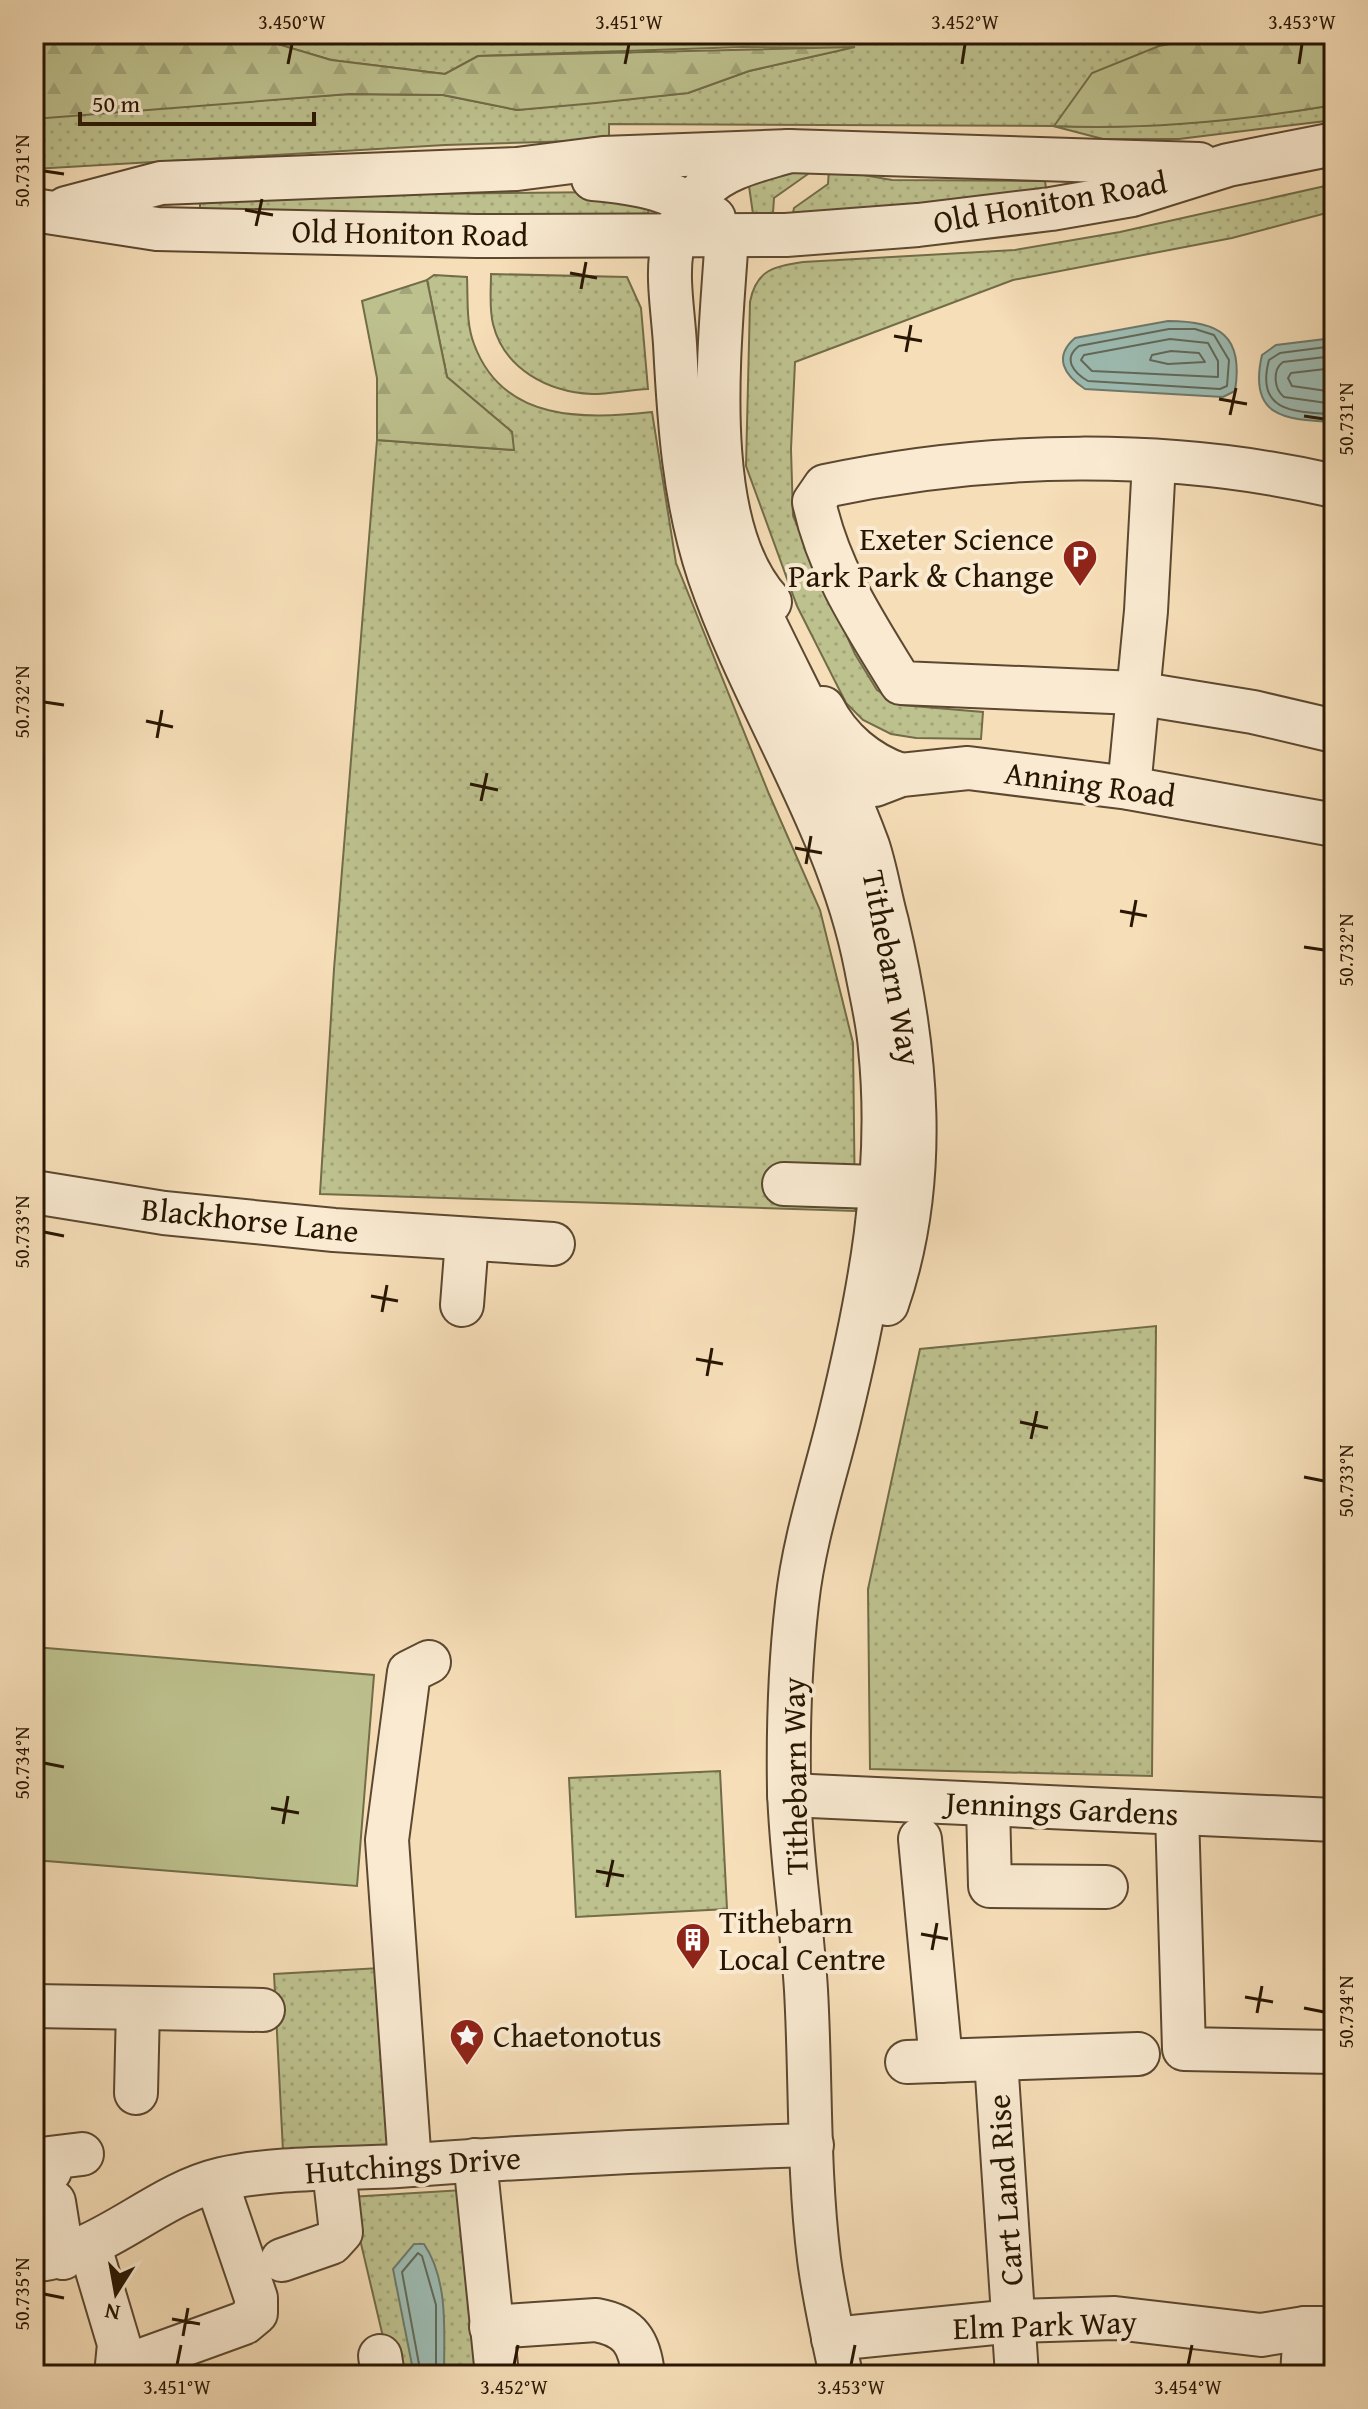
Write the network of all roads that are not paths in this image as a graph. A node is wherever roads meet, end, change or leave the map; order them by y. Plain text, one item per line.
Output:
1 (1334, 144) edge
2 (789, 151) junction
3 (1228, 165) junction
4 (517, 169) junction
5 (44, 211) edge
6 (682, 220) junction
7 (727, 235) junction
8 (1154, 462) junction
9 (1334, 486) edge
10 (753, 584) junction
11 (1136, 693) junction
12 (1334, 731) edge
13 (901, 775) junction
14 (801, 777) junction
15 (1129, 788) junction
16 (847, 795) junction
17 (1334, 825) edge
18 (846, 888) junction
19 (784, 1184) dead end
20 (896, 1188) junction
21 (34, 1192) edge
22 (467, 1240) junction
23 (553, 1244) dead end
24 (462, 1305) dead end
25 (429, 1662) dead end
26 (789, 1795) junction
27 (988, 1805) junction
28 (1177, 1813) junction
29 (1334, 1820) edge
30 (920, 1839) dead end
31 (1106, 1887) dead end
32 (34, 2006) edge
33 (138, 2008) junction
34 (263, 2010) dead end
35 (1334, 2052) edge
36 (1138, 2054) dead end
37 (996, 2060) junction
38 (136, 2093) dead end
39 (812, 2145) junction
40 (475, 2160) junction
41 (410, 2165) junction
42 (334, 2170) junction
43 (62, 2176) dead end
44 (216, 2181) junction
45 (62, 2255) edge
46 (282, 2260) dead end
47 (1014, 2321) junction
48 (491, 2327) junction
49 (1319, 2328) edge
50 (837, 2357) edge
51 (116, 2372) edge
52 (497, 2375) edge
53 (643, 2375) edge
54 (1017, 2375) edge
55 (1302, 2375) edge

1 - 3 street, Old Honiton Road
2 - 3 street, Old Honiton Road
2 - 4 street, Old Honiton Road
2 - 6 street, Old Honiton Road
3 - 7 street, Old Honiton Road
4 - 5 street, Old Honiton Road
4 - 6 street, Old Honiton Road
5 - 6 street, Old Honiton Road
6 - 7 street, Old Honiton Road
6 - 14 street, Tithebarn Way
7 - 10 street, Tithebarn Way
8 - 9 street
8 - 11 street
8 - 11 street
10 - 13 street, Tithebarn Way
10 - 16 street, Tithebarn Way
11 - 12 street
11 - 15 street
13 - 15 street, Anning Road
13 - 16 street, Anning Road
14 - 16 street
14 - 18 street, Tithebarn Way
15 - 17 street, Anning Road
16 - 18 street, Tithebarn Way
16 - 20 street, Tithebarn Way
18 - 20 street, Tithebarn Way
19 - 20 street
20 - 26 street, Tithebarn Way
21 - 22 street, Blackhorse Lane
22 - 23 street, Blackhorse Lane
22 - 24 street
25 - 41 street
26 - 27 street, Jennings Gardens
26 - 39 street, Tithebarn Way
27 - 28 street, Jennings Gardens
27 - 31 street
28 - 29 street, Jennings Gardens
28 - 35 street
30 - 37 street, Cart Land Rise
32 - 33 street
33 - 34 street
33 - 38 street
36 - 37 street, Cart Land Rise
37 - 47 street, Cart Land Rise
39 - 40 street, Hutchings Drive
39 - 50 street, Tithebarn Way
40 - 41 street, Hutchings Drive
40 - 48 street
41 - 42 street, Hutchings Drive
42 - 44 street, Hutchings Drive
42 - 46 street
43 - 45 street
44 - 45 street, Hutchings Drive
44 - 51 street
45 - 51 street
47 - 49 street, Elm Park Way
47 - 50 street, Elm Park Way
47 - 54 street, Cart Land Rise
48 - 52 street
48 - 53 street
49 - 55 street, Elm Park Way

